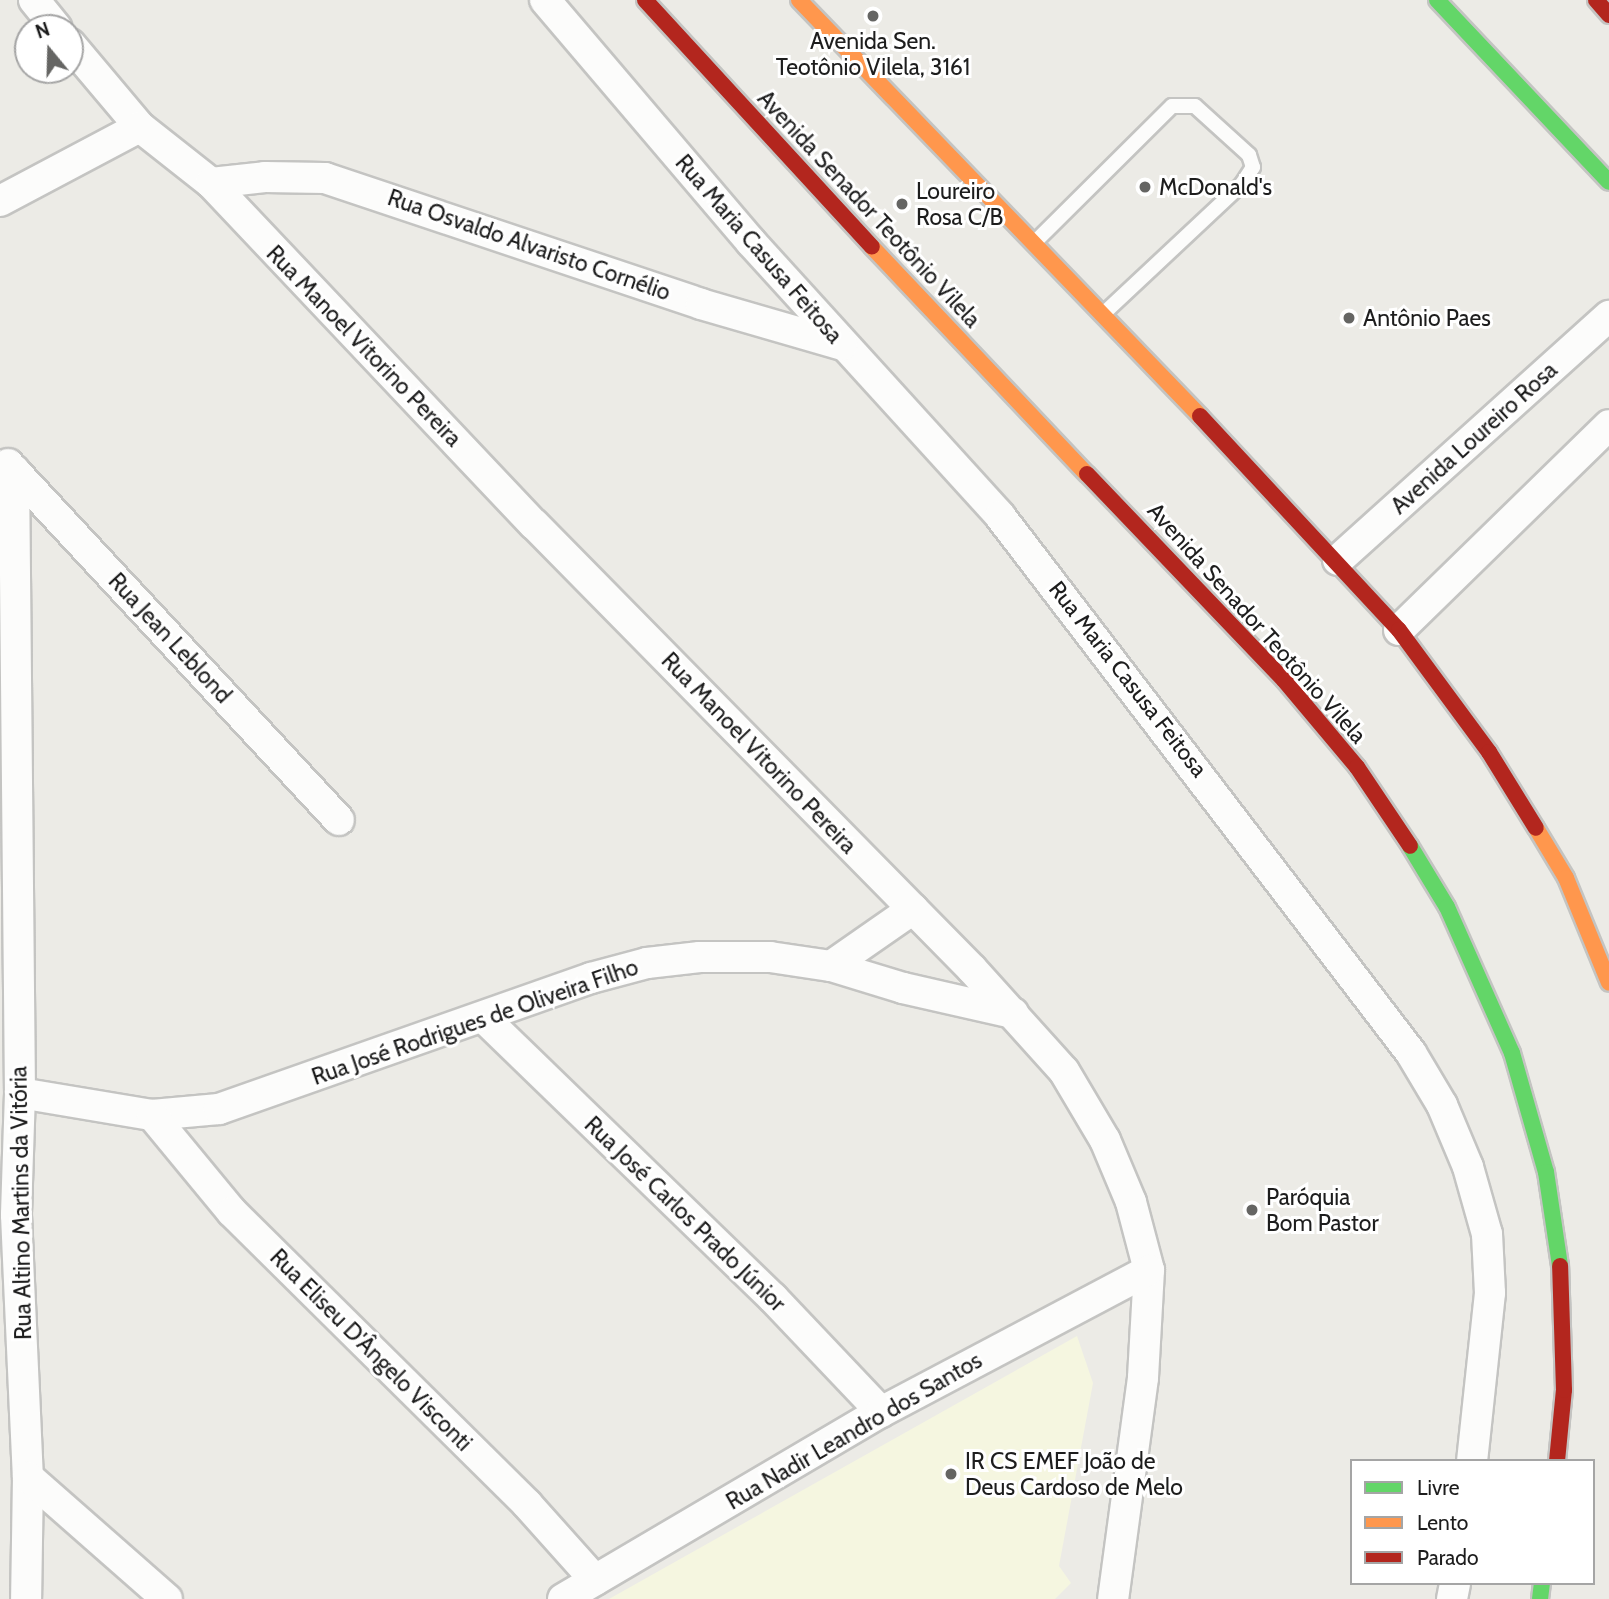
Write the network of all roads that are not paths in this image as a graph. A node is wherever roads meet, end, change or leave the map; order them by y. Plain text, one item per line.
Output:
1 (34, 0) edge
2 (545, 0) edge
3 (645, 0) edge
4 (799, 0) edge
5 (1437, 0) edge
6 (1596, 0) edge
7 (46, 14) edge
8 (1609, 15) edge
9 (84, 61) edge
10 (140, 127) junction
11 (1609, 182) edge
12 (211, 183) junction
13 (0, 201) edge
14 (1034, 244) junction
15 (1102, 315) junction
16 (1609, 316) edge
17 (842, 345) junction
18 (1609, 425) edge
19 (7, 463) edge
20 (1338, 559) junction
21 (7, 563) edge
22 (1399, 630) junction
23 (339, 820) dead end
24 (9, 893) edge
25 (913, 909) junction
26 (831, 966) junction
27 (1609, 983) edge
28 (1013, 1013) junction
29 (485, 1019) junction
30 (20, 1093) junction
31 (152, 1115) junction
32 (8, 1218) edge
33 (1149, 1270) junction
34 (881, 1412) junction
35 (1472, 1459) edge
36 (1557, 1459) edge
37 (28, 1477) junction
38 (595, 1580) junction
39 (26, 1599) edge
40 (167, 1599) edge
41 (563, 1599) edge
42 (1114, 1599) edge

1 - 7 street
2 - 17 street, Rua Maria Casusa Feitosa
3 - 36 main road, Avenida Senador Teotônio Vilela
4 - 14 main road
5 - 11 main road
6 - 8 main road
9 - 10 street, Rua Manoel Vitorino Pereira
10 - 12 street, Rua Manoel Vitorino Pereira
10 - 13 street
12 - 17 street, Rua Osvaldo Alvaristo Cornélio
12 - 25 street, Rua Manoel Vitorino Pereira
14 - 15 main road
14 - 15 lane
15 - 20 main road
16 - 20 street, Avenida Loureiro Rosa
17 - 35 street, Rua Maria Casusa Feitosa
18 - 22 street
19 - 21 street, Rua Altino Martins da Vitória
19 - 23 street, Rua Jean Leblond
20 - 22 main road
21 - 24 street, Rua Altino Martins da Vitória
22 - 27 main road
24 - 30 street, Rua Altino Martins da Vitória
25 - 26 street
25 - 28 street, Rua Manoel Vitorino Pereira
26 - 28 street, Rua José Rodrigues de Oliveira Filho
26 - 29 street, Rua José Rodrigues de Oliveira Filho
28 - 33 street, Rua Manoel Vitorino Pereira
29 - 31 street, Rua José Rodrigues de Oliveira Filho
29 - 34 street, Rua José Carlos Prado Júnior
30 - 31 street, Rua José Rodrigues de Oliveira Filho
30 - 32 street, Rua Altino Martins da Vitória
31 - 38 street, Rua Eliseu D'Ângelo Visconti
32 - 37 street, Rua Altino Martins da Vitória
33 - 34 street, Rua Nadir Leandro dos Santos
33 - 42 street, Rua Manoel Vitorino Pereira
34 - 38 street, Rua Nadir Leandro dos Santos
37 - 39 street, Rua Altino Martins da Vitória
37 - 40 street
38 - 41 street, Rua Nadir Leandro dos Santos

